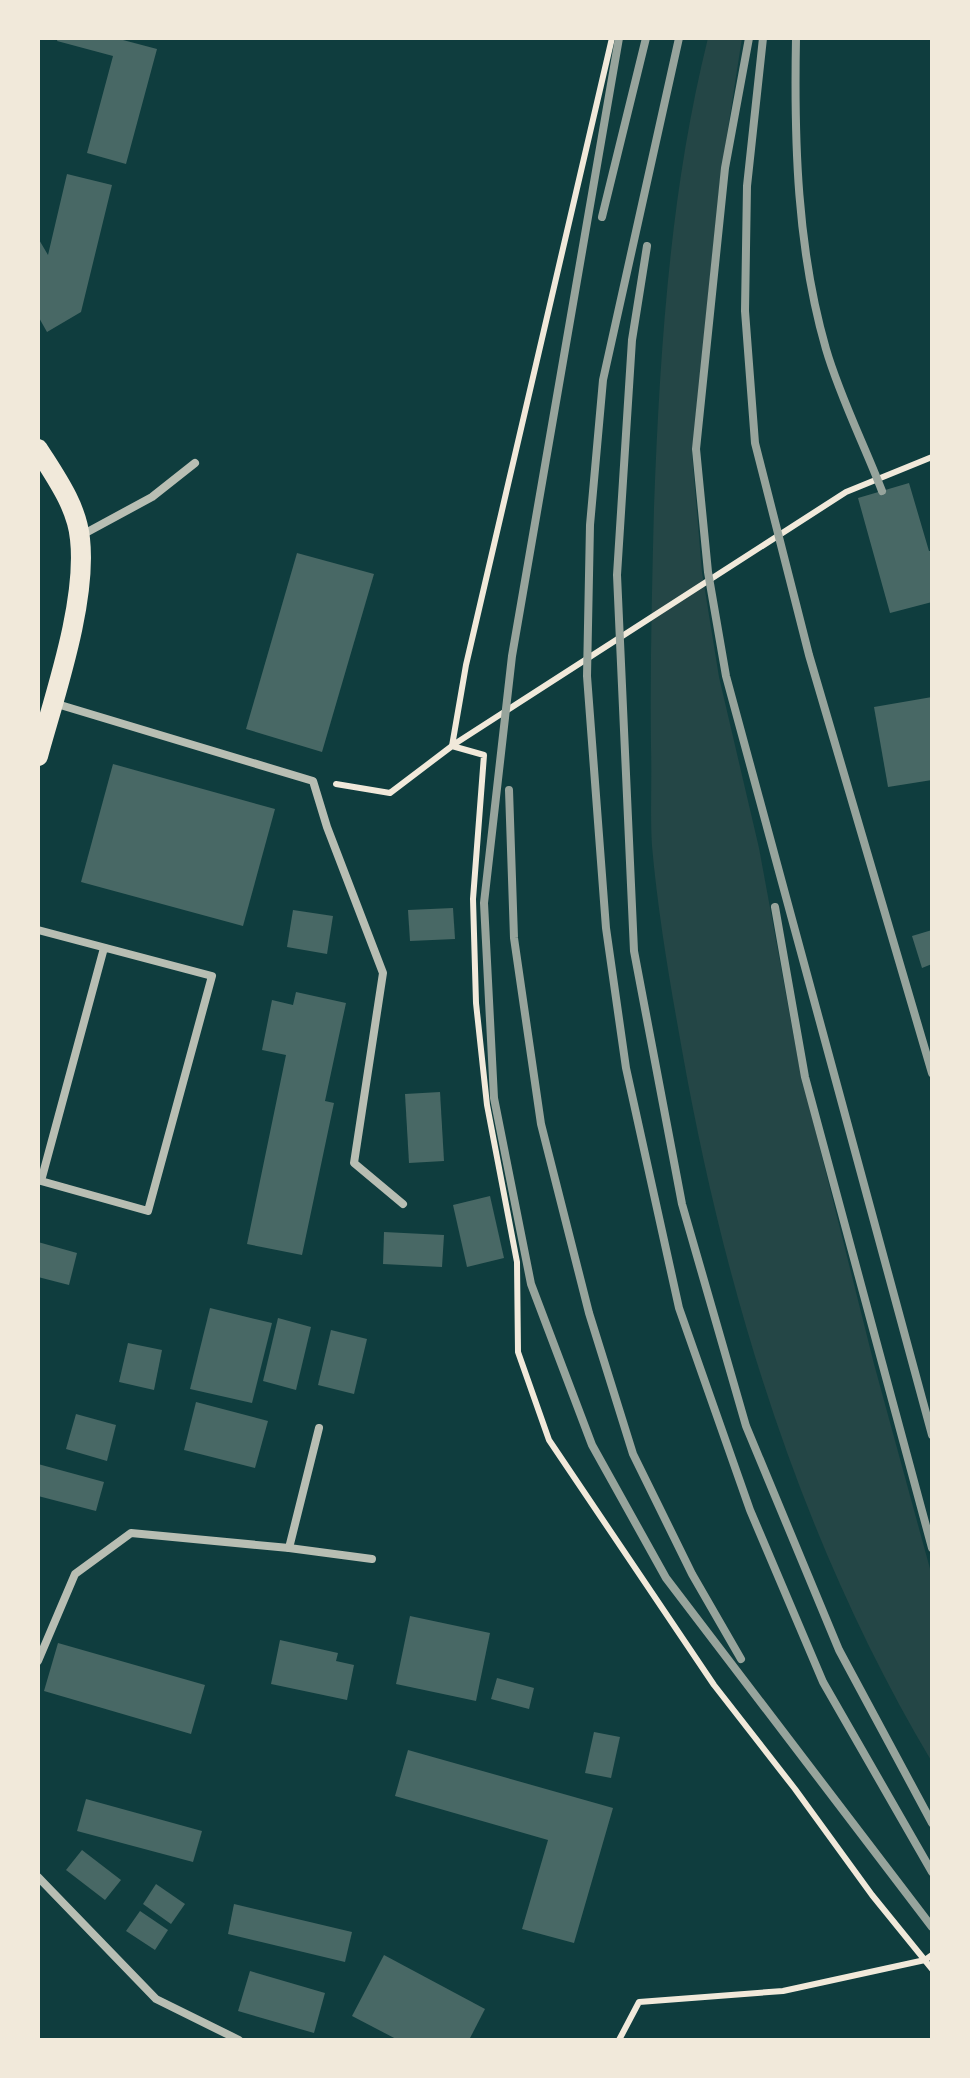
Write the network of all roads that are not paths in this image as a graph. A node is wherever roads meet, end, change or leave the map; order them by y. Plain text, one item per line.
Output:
1 (38, 450) edge
2 (195, 464) dead end
3 (80, 536) junction
4 (52, 703) junction
5 (38, 756) edge
6 (38, 930) edge
7 (104, 948) junction
8 (402, 1204) dead end
9 (319, 1428) dead end
10 (289, 1548) junction
11 (372, 1559) dead end
12 (38, 1661) edge
13 (38, 1877) edge
14 (239, 2040) edge

1 - 3 main road
2 - 3 lane
3 - 4 main road
4 - 5 main road
4 - 8 lane
6 - 7 lane
7 - 7 lane
9 - 10 lane
10 - 11 lane
10 - 12 lane
13 - 14 lane

